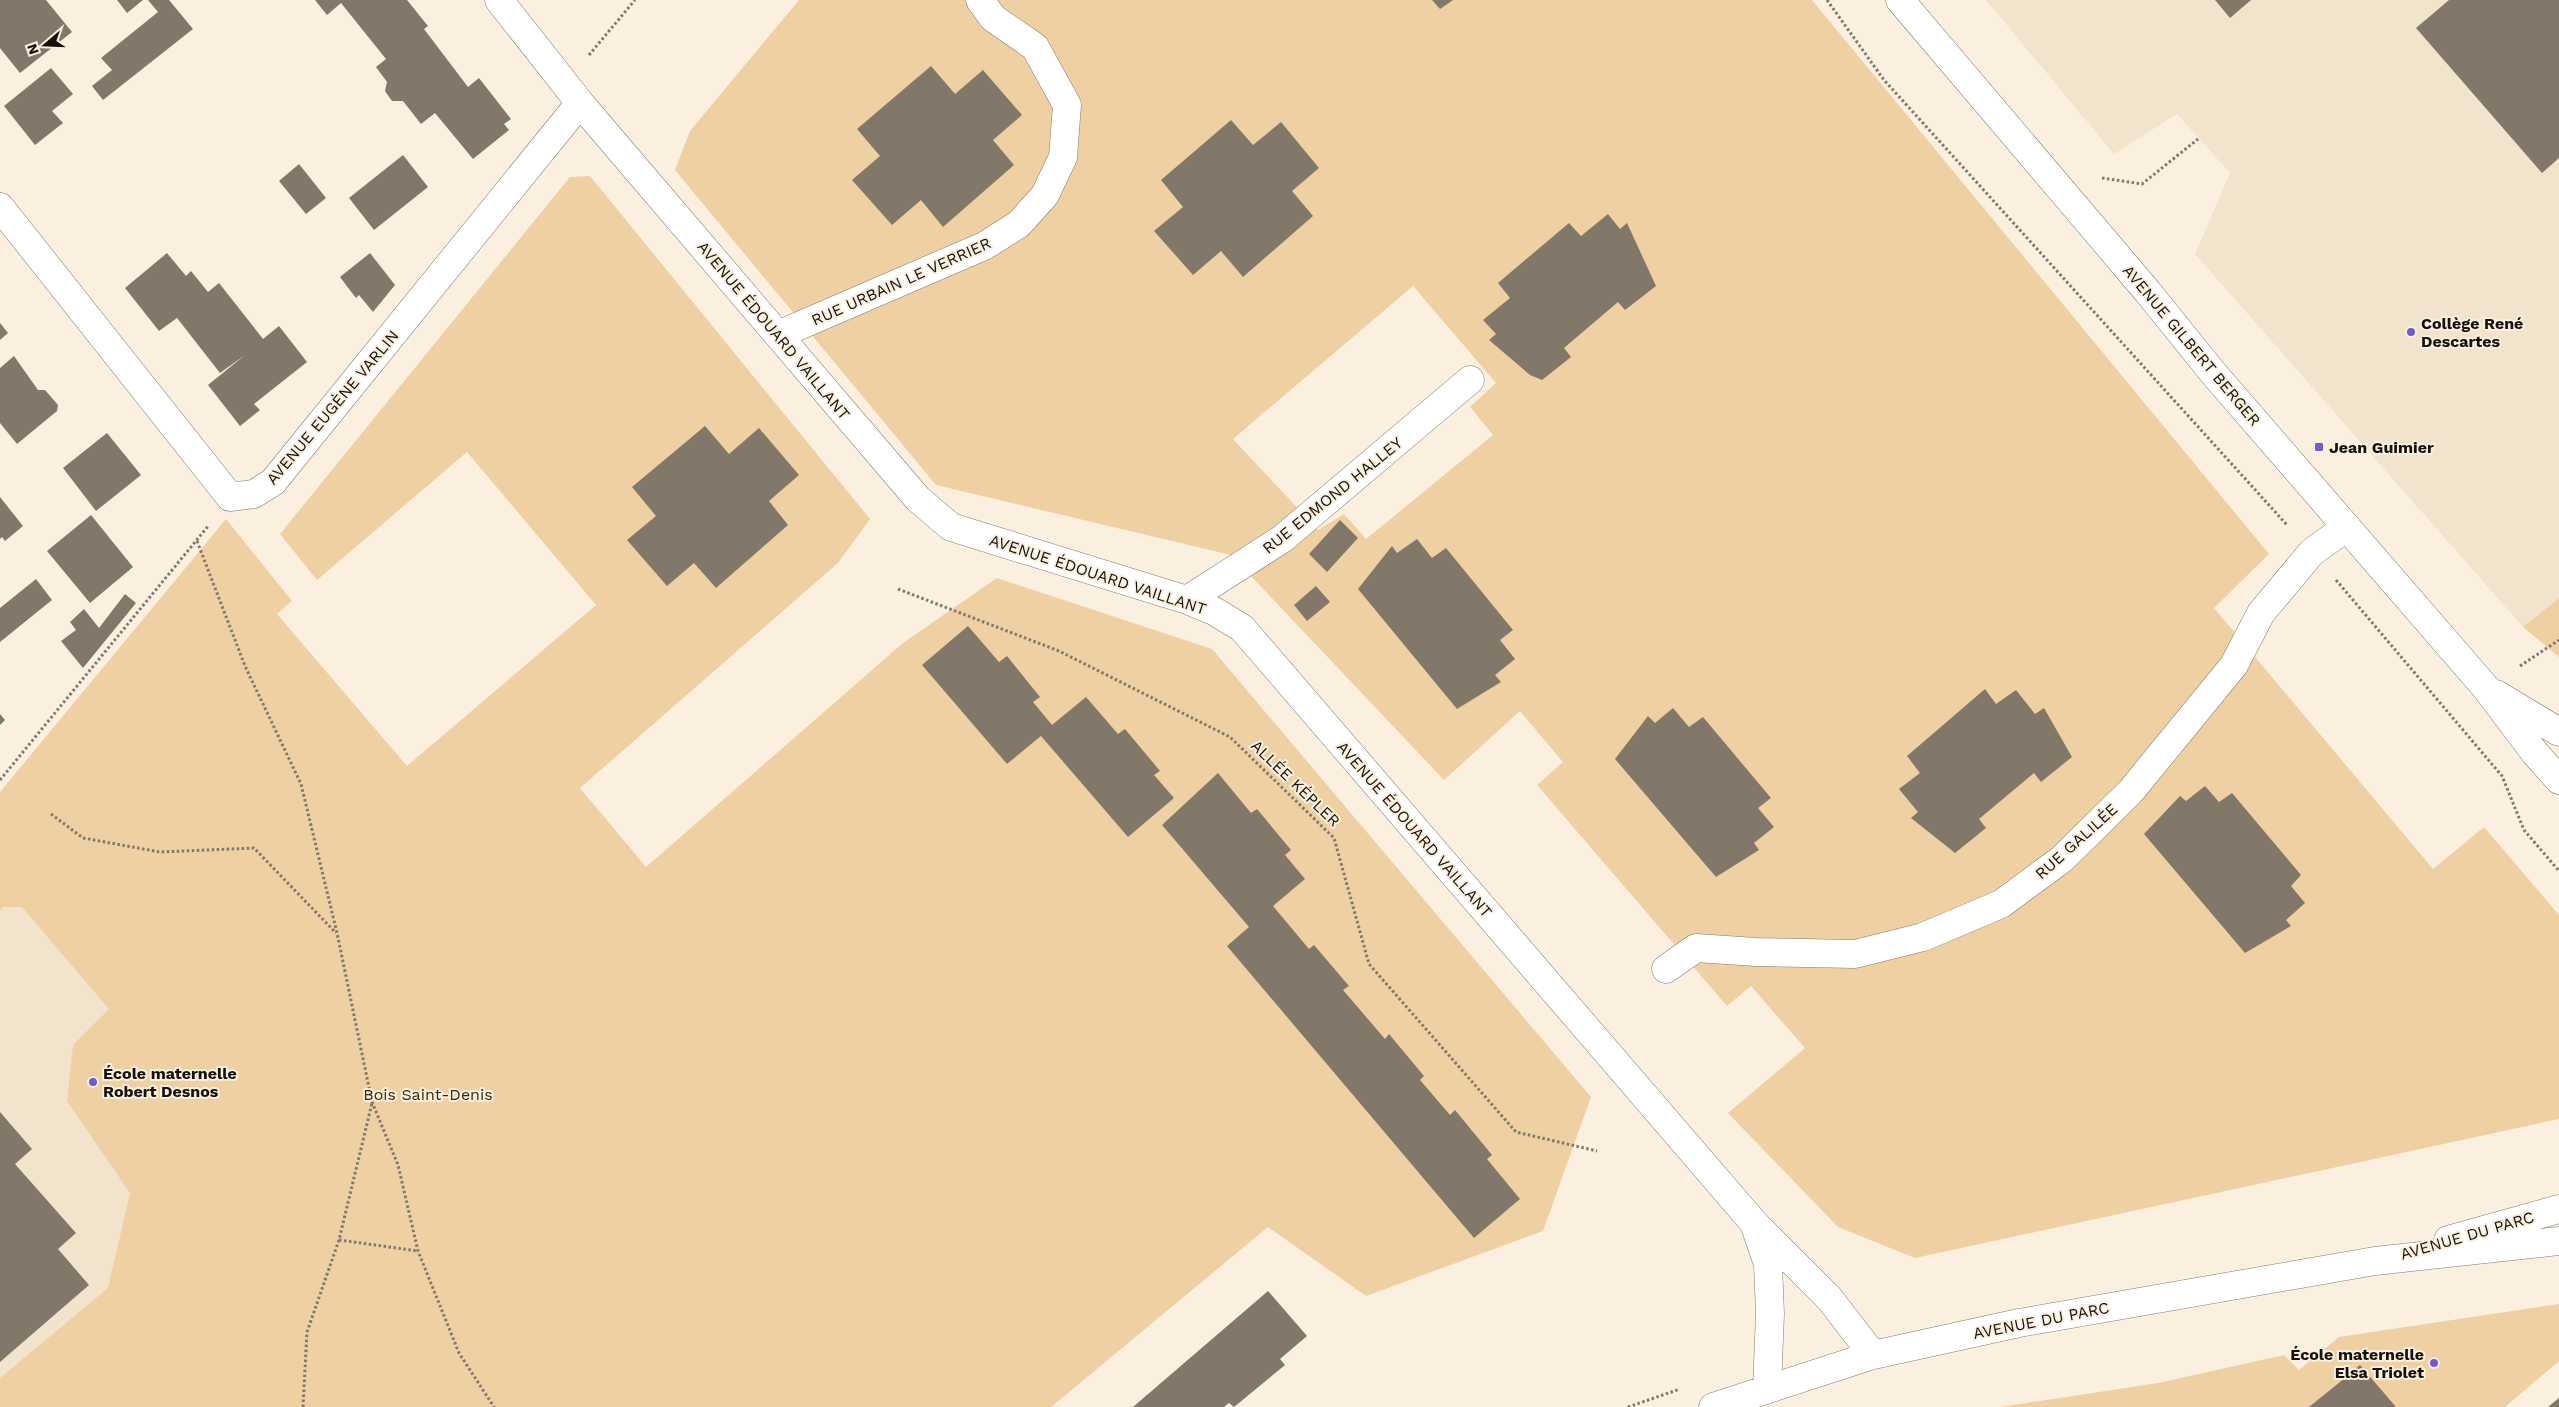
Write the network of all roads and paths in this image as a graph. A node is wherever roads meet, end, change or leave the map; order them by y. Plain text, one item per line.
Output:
1 (499, 0) edge
2 (635, 0) edge
3 (980, 0) edge
4 (1827, 0) edge
5 (1900, 0) edge
6 (572, 93) junction
7 (2198, 139) dead end
8 (2044, 170) junction
9 (0, 207) edge
10 (778, 335) junction
11 (1470, 380) dead end
12 (230, 497) junction
13 (2347, 527) junction
14 (197, 541) junction
15 (2312, 552) junction
16 (898, 589) dead end
17 (1187, 600) junction
18 (2486, 688) junction
19 (2559, 732) edge
20 (0, 780) edge
21 (2559, 780) edge
22 (51, 814) dead end
23 (2559, 872) edge
24 (337, 933) junction
25 (1666, 969) dead end
26 (372, 1102) junction
27 (1597, 1151) dead end
28 (2559, 1209) edge
29 (1754, 1223) junction
30 (339, 1240) junction
31 (2559, 1241) edge
32 (418, 1251) junction
33 (2375, 1261) junction
34 (1873, 1355) junction
35 (1767, 1389) junction
36 (303, 1407) edge
37 (494, 1407) edge
38 (1713, 1407) edge

1 - 6 street, AVENUE ÉDOUARD VAILLANT
2 - 6 path
3 - 10 street, RUE URBAIN LE VERRIER
4 - 15 path
5 - 8 street, AVENUE GILBERT BERGER
6 - 10 street, AVENUE ÉDOUARD VAILLANT
6 - 12 street, AVENUE EUGÈNE VARLIN
7 - 8 path
8 - 13 street, AVENUE GILBERT BERGER
9 - 12 street
10 - 17 street, AVENUE ÉDOUARD VAILLANT
11 - 17 street, RUE EDMOND HALLEY
12 - 14 path
13 - 15 street, RUE GALILÉE
13 - 18 street, AVENUE GILBERT BERGER
14 - 20 path
14 - 24 path
15 - 23 path
15 - 25 street, RUE GALILÉE
16 - 27 path, ALLÉE KÉPLER
17 - 29 street, AVENUE ÉDOUARD VAILLANT
18 - 19 street, AVENUE GILBERT BERGER
18 - 21 street, AVENUE GILBERT BERGER
22 - 24 path
24 - 26 path
26 - 30 path
26 - 32 path
28 - 33 street, AVENUE DU PARC
29 - 34 street, AVENUE ÉDOUARD VAILLANT
29 - 35 street, AVENUE ÉDOUARD VAILLANT
30 - 32 path
30 - 36 path
31 - 33 street, AVENUE DU PARC
32 - 37 path
33 - 34 street, AVENUE DU PARC
34 - 35 street, AVENUE DU PARC
35 - 38 street, AVENUE DU PARC

